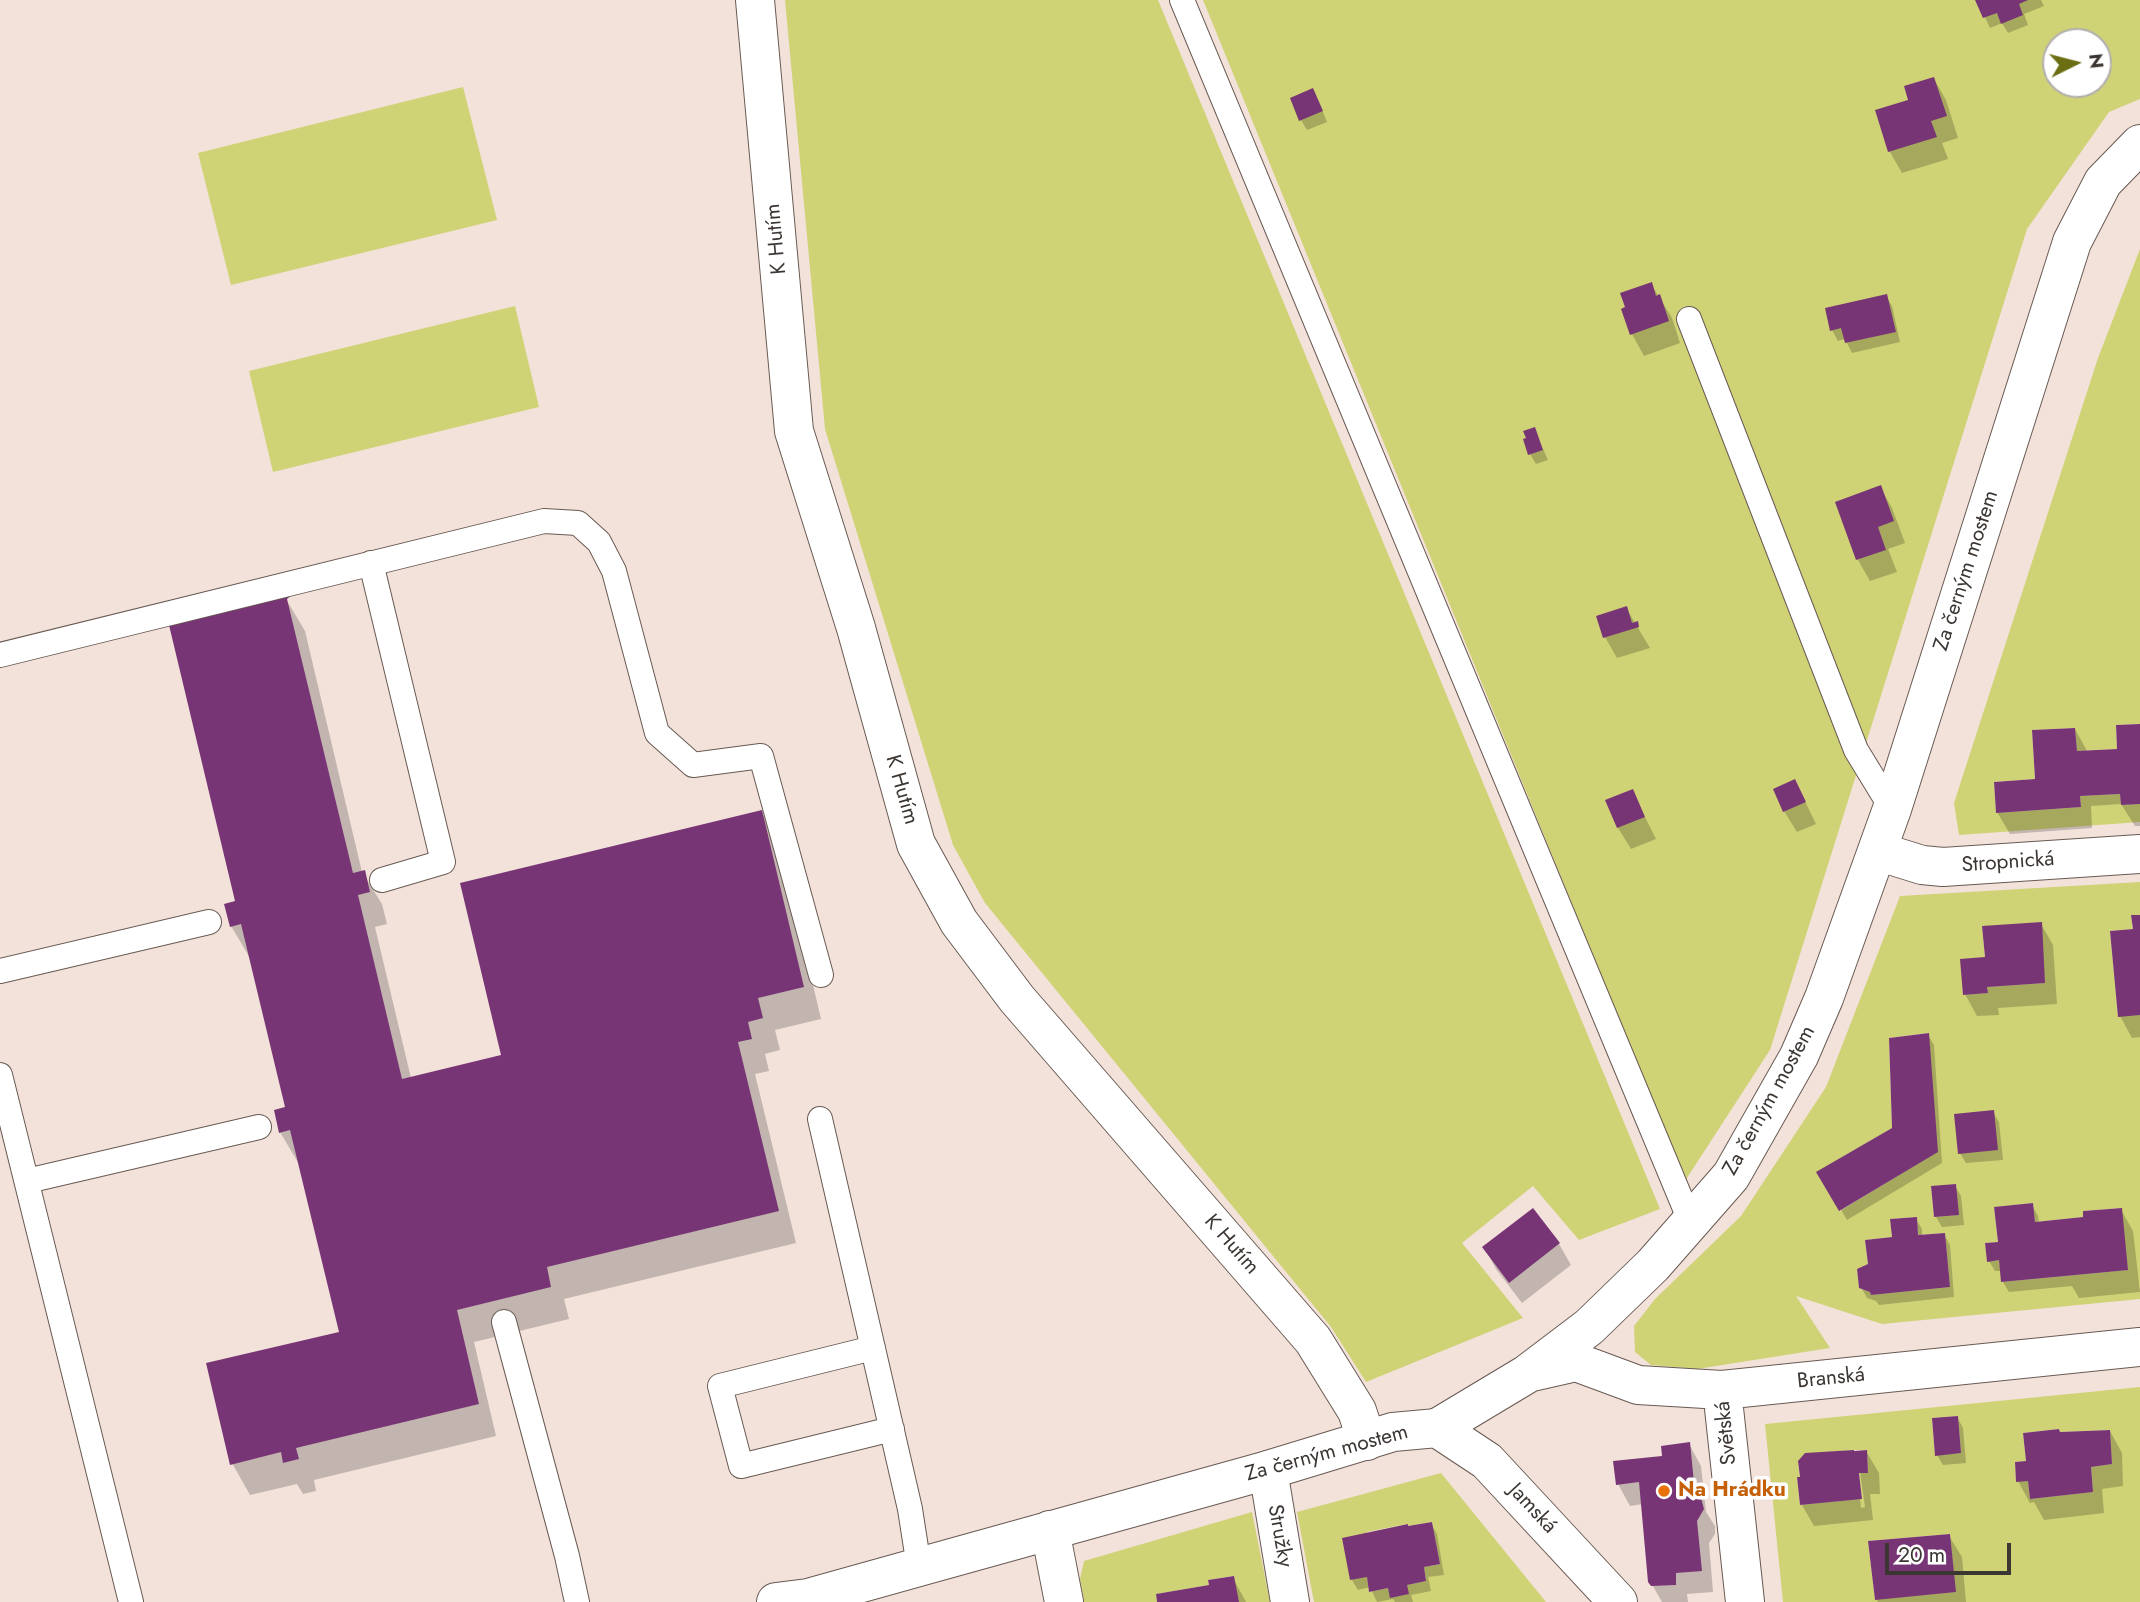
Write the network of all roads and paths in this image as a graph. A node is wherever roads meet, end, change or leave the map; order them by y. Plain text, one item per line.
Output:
1 (755, 0) edge
2 (1182, 0) edge
3 (2140, 144) edge
4 (1689, 320) dead end
5 (371, 563) junction
6 (0, 655) edge
7 (1892, 809) junction
8 (1877, 851) junction
9 (2140, 854) edge
10 (383, 880) dead end
11 (209, 922) dead end
12 (0, 971) edge
13 (821, 975) dead end
14 (0, 1075) edge
15 (820, 1119) dead end
16 (259, 1126) dead end
17 (27, 1181) junction
18 (1691, 1223) junction
19 (504, 1322) dead end
20 (2140, 1347) edge
21 (873, 1348) junction
22 (1527, 1374) junction
23 (1722, 1390) junction
24 (1437, 1428) junction
25 (892, 1429) junction
26 (1367, 1441) junction
27 (1268, 1470) junction
28 (1050, 1530) junction
29 (919, 1567) junction
30 (131, 1602) edge
31 (577, 1602) edge
32 (776, 1602) edge
33 (1064, 1602) edge
34 (1290, 1602) edge
35 (1618, 1602) edge
36 (1745, 1602) edge

1 - 26 street, K Hutím
2 - 18 lane
3 - 7 street, Za černým mostem
4 - 7 lane
5 - 6 lane
5 - 10 lane
5 - 13 lane
7 - 8 street, Za černým mostem
8 - 9 street, Stropnická
8 - 18 street, Za černým mostem
11 - 12 lane
14 - 17 lane
15 - 21 lane
16 - 17 lane
17 - 30 lane
18 - 22 street, Za černým mostem
19 - 31 lane
20 - 23 street, Branská
21 - 25 lane
21 - 25 lane
22 - 23 street, Branská
22 - 24 street, Za černým mostem
23 - 36 street, Světská
24 - 26 street, Za černým mostem
24 - 35 street, Jamská
25 - 29 lane
26 - 27 street, Za černým mostem
27 - 28 street, Za černým mostem
27 - 34 street, Stružky
28 - 29 street, Za černým mostem
28 - 33 street
29 - 32 street, Za černým mostem

